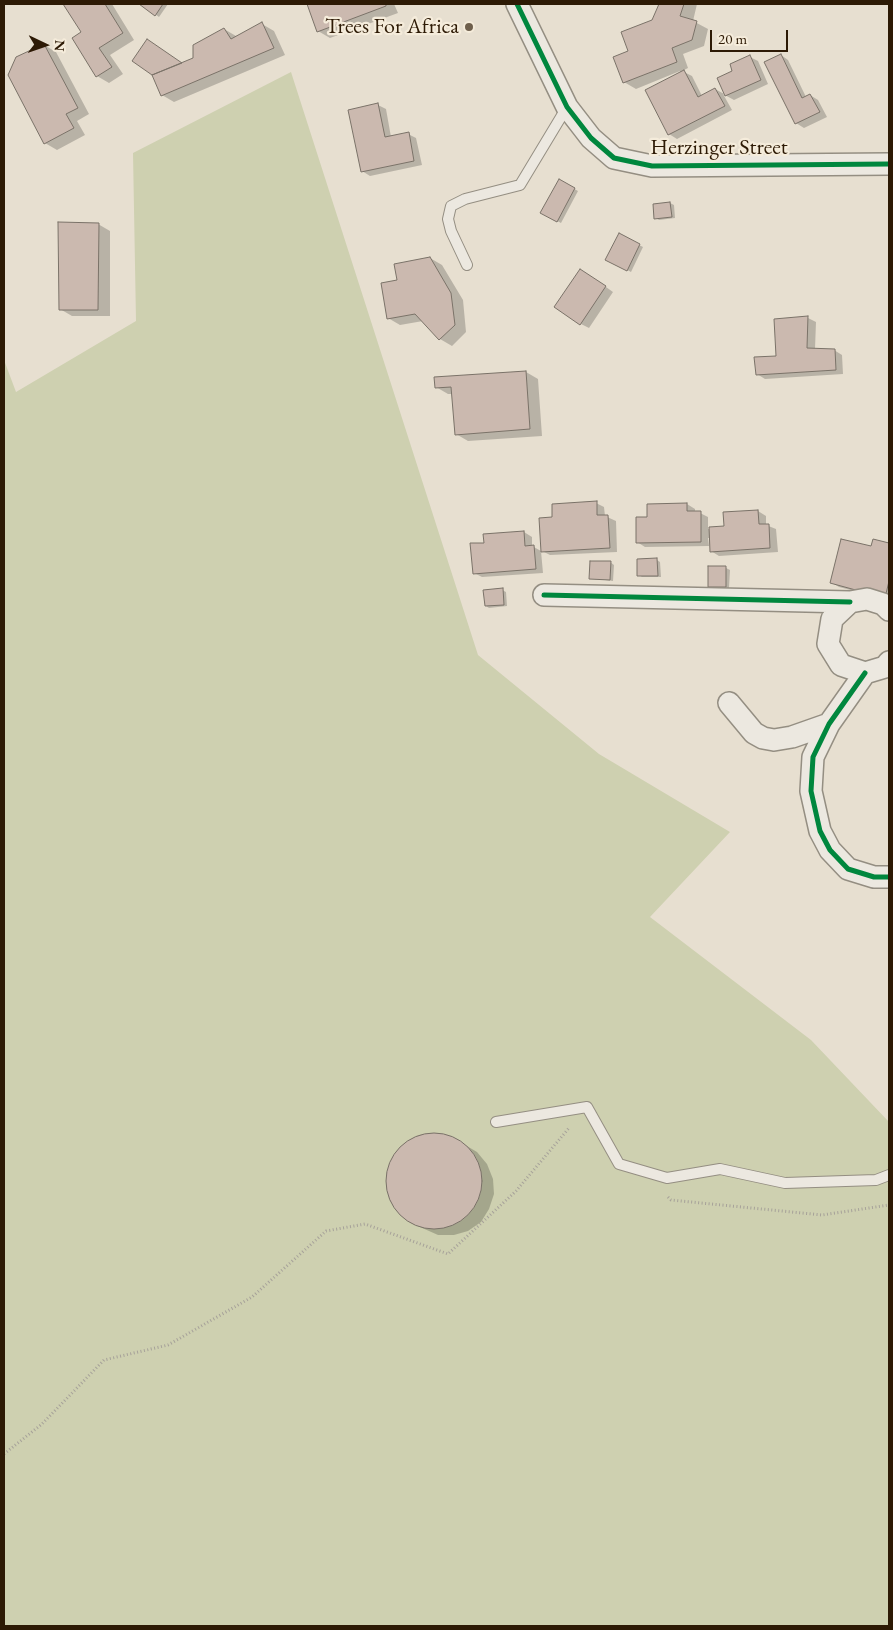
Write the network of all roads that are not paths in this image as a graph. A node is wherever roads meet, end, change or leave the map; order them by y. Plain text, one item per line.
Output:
1 (517, 4) edge
2 (567, 107) junction
3 (889, 164) edge
4 (467, 265) dead end
5 (544, 595) dead end
6 (850, 602) junction
7 (889, 610) edge
8 (889, 662) edge
9 (865, 673) junction
10 (729, 703) dead end
11 (829, 724) junction
12 (889, 877) edge
13 (496, 1122) dead end
14 (889, 1176) edge

1 - 2 street, Herzinger Street
2 - 3 street, Herzinger Street
2 - 4 lane
5 - 6 street
6 - 7 street
6 - 9 street
8 - 9 street
9 - 11 street
10 - 11 street
11 - 12 street
13 - 14 lane

